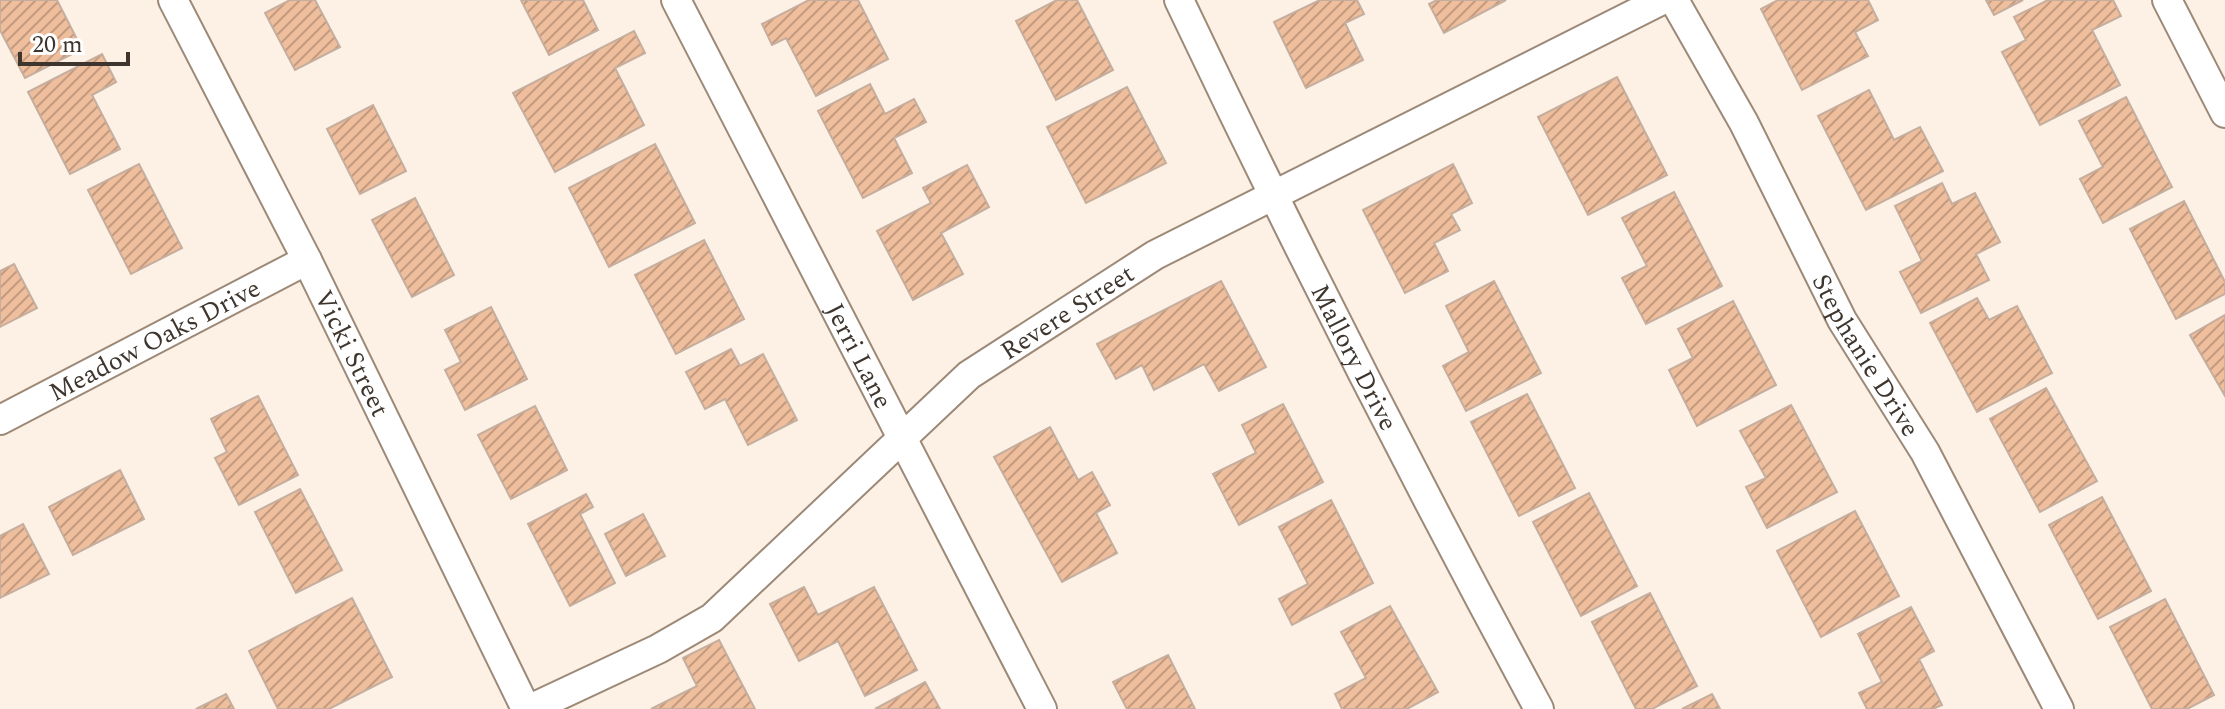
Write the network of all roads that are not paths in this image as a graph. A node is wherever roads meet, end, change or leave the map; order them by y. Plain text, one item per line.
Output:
1 (173, 0) edge
2 (676, 0) edge
3 (1179, 0) edge
4 (1662, 0) edge
5 (1674, 0) edge
6 (2167, 0) edge
7 (2225, 113) edge
8 (1272, 195) junction
9 (307, 260) junction
10 (0, 420) edge
11 (901, 438) junction
12 (528, 709) edge
13 (1042, 709) edge
14 (1539, 709) edge
15 (2059, 709) edge

1 - 9 street, Vicki Street
2 - 11 street, Jerri Lane
3 - 8 street, Mallory Drive
4 - 8 street, Revere Street
5 - 15 street, Stephanie Drive
6 - 7 street
8 - 11 street, Revere Street
8 - 14 street, Mallory Drive
9 - 10 street, Meadow Oaks Drive
9 - 12 street, Vicki Street
11 - 12 street, Revere Street
11 - 13 street, Jerri Lane

